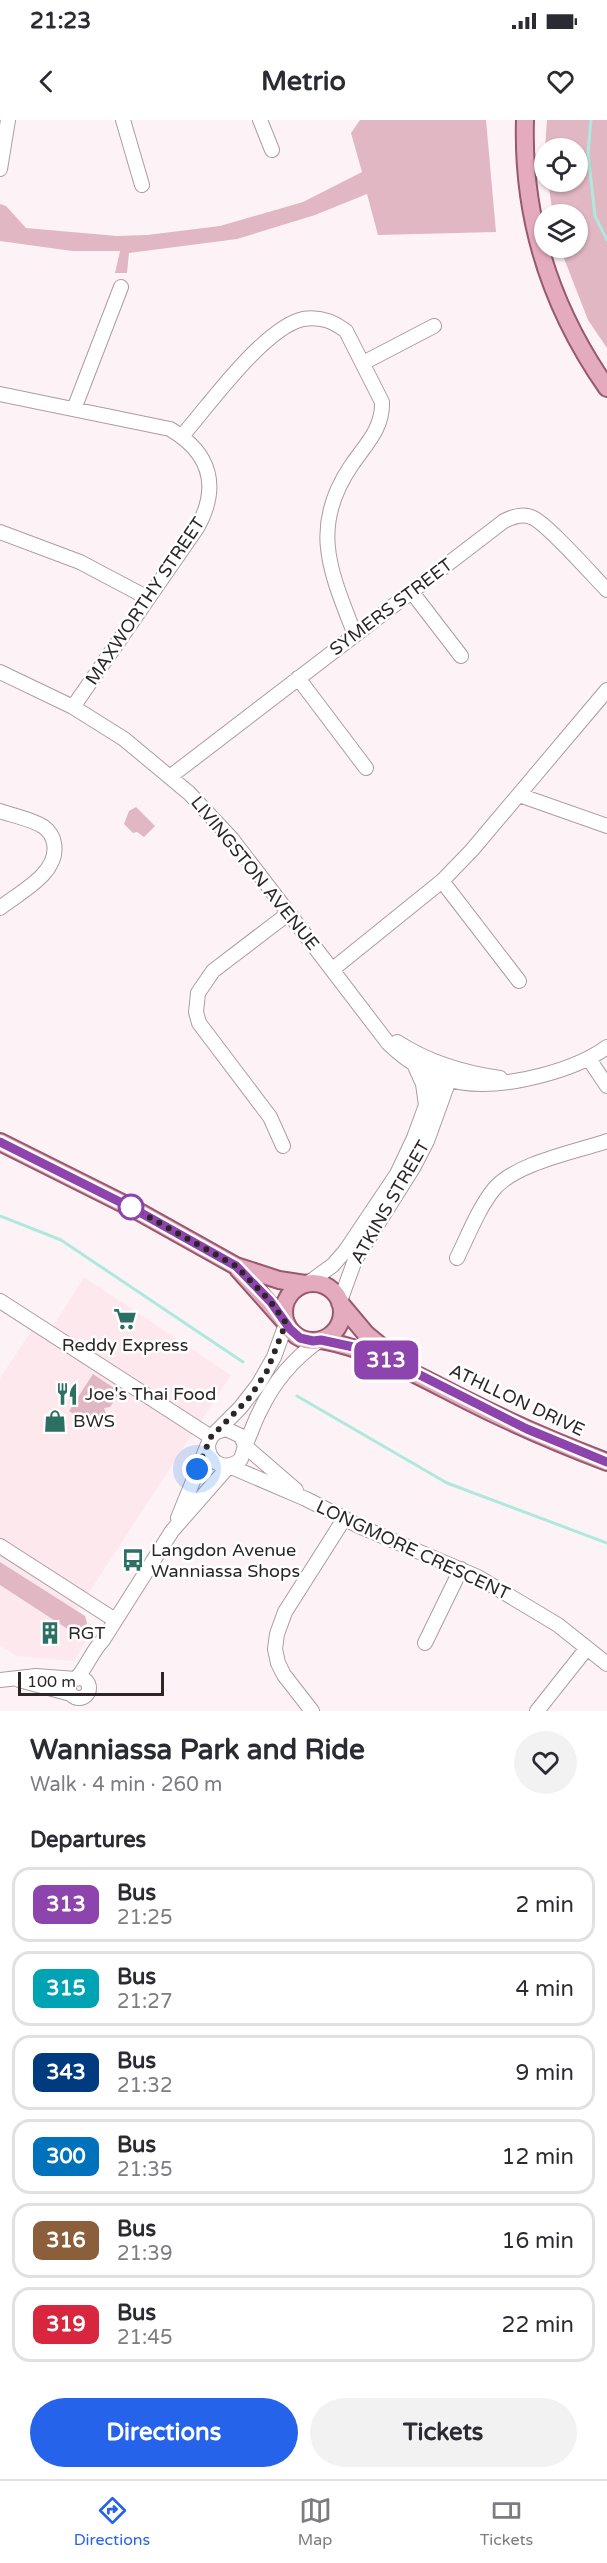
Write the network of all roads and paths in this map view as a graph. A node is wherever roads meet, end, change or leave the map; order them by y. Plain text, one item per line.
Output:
1 (8, 120) edge
2 (123, 120) edge
3 (260, 120) edge
4 (525, 120) edge
5 (272, 150) dead end
6 (0, 169) edge
7 (142, 185) dead end
8 (121, 287) dead end
9 (434, 326) dead end
10 (363, 363) junction
11 (607, 388) edge
12 (0, 394) edge
13 (74, 409) junction
14 (182, 436) junction
15 (0, 532) edge
16 (607, 590) edge
17 (411, 591) junction
18 (148, 598) junction
19 (354, 635) junction
20 (461, 656) dead end
21 (0, 672) edge
22 (298, 678) junction
23 (607, 690) edge
24 (73, 707) junction
25 (366, 768) dead end
26 (171, 776) junction
27 (519, 795) junction
28 (0, 811) edge
29 (607, 826) edge
30 (442, 881) junction
31 (0, 908) edge
32 (289, 913) junction
33 (333, 969) junction
34 (519, 981) dead end
35 (370, 1017) junction
36 (607, 1047) edge
37 (589, 1059) junction
38 (414, 1064) junction
39 (445, 1072) junction
40 (529, 1079) junction
41 (474, 1085) junction
42 (607, 1086) edge
43 (433, 1107) junction
44 (607, 1141) edge
45 (0, 1142) edge
46 (283, 1146) dead end
47 (457, 1258) dead end
48 (236, 1266) junction
49 (306, 1284) junction
50 (0, 1300) edge
51 (340, 1302) junction
52 (286, 1323) junction
53 (320, 1340) junction
54 (412, 1371) junction
55 (211, 1438) junction
56 (245, 1446) junction
57 (607, 1462) edge
58 (229, 1466) junction
59 (306, 1498) junction
60 (344, 1520) junction
61 (172, 1531) junction
62 (0, 1546) edge
63 (461, 1569) junction
64 (115, 1620) junction
65 (425, 1643) dead end
66 (587, 1648) junction
67 (607, 1664) edge
68 (0, 1680) edge
69 (19, 1680) junction
70 (82, 1685) junction
71 (71, 1695) junction
72 (75, 1711) edge
73 (84, 1711) edge
74 (312, 1711) edge
75 (537, 1711) edge

1 - 6 street
2 - 7 street
3 - 5 street
4 - 11 main road
8 - 13 street
9 - 10 street
10 - 14 street
10 - 19 street
12 - 13 street, MAXWORTHY STREET
13 - 14 street, MAXWORTHY STREET
14 - 18 street, MAXWORTHY STREET
15 - 18 street
16 - 17 street, SYMERS STREET
17 - 19 street, SYMERS STREET
17 - 20 street
18 - 24 street, MAXWORTHY STREET
19 - 22 street, SYMERS STREET
21 - 24 street, LIVINGSTON AVENUE
22 - 25 street
22 - 26 street, SYMERS STREET
23 - 27 street
24 - 26 street, LIVINGSTON AVENUE
26 - 32 street, LIVINGSTON AVENUE
27 - 29 street
27 - 30 street
28 - 31 street
30 - 33 street
30 - 34 street
32 - 33 street, LIVINGSTON AVENUE
32 - 46 street
33 - 35 street, LIVINGSTON AVENUE
35 - 38 street, LIVINGSTON AVENUE
35 - 39 street, LIVINGSTON AVENUE
36 - 37 street, LIVINGSTON AVENUE
37 - 40 street, LIVINGSTON AVENUE
37 - 42 street
38 - 39 street, LIVINGSTON AVENUE
38 - 43 street
39 - 40 street, LIVINGSTON AVENUE
39 - 41 street, LIVINGSTON AVENUE
39 - 43 street, ATKINS STREET
40 - 41 street, LIVINGSTON AVENUE
41 - 43 street
43 - 49 street, ATKINS STREET
43 - 51 street, ATKINS STREET
44 - 47 street
45 - 48 main road
48 - 49 main road
48 - 52 main road
49 - 51 main road
49 - 52 main road
50 - 55 street
51 - 53 main road
51 - 54 main road, ATHLLON DRIVE
52 - 53 main road
52 - 55 street
53 - 54 main road, ATHLLON DRIVE
53 - 56 street
54 - 57 main road, ATHLLON DRIVE
55 - 56 street
55 - 58 street
55 - 61 street
56 - 58 street
56 - 59 street, LONGMORE CRESCENT
58 - 59 street, LONGMORE CRESCENT
58 - 61 street
59 - 60 street, LONGMORE CRESCENT
60 - 63 street, LONGMORE CRESCENT
60 - 74 street
61 - 64 street
62 - 64 street
63 - 65 street
63 - 66 street, LONGMORE CRESCENT
64 - 70 street
66 - 67 street, LONGMORE CRESCENT
66 - 75 street
68 - 69 street
69 - 70 street
69 - 71 street
70 - 71 street
70 - 73 street
71 - 72 street

